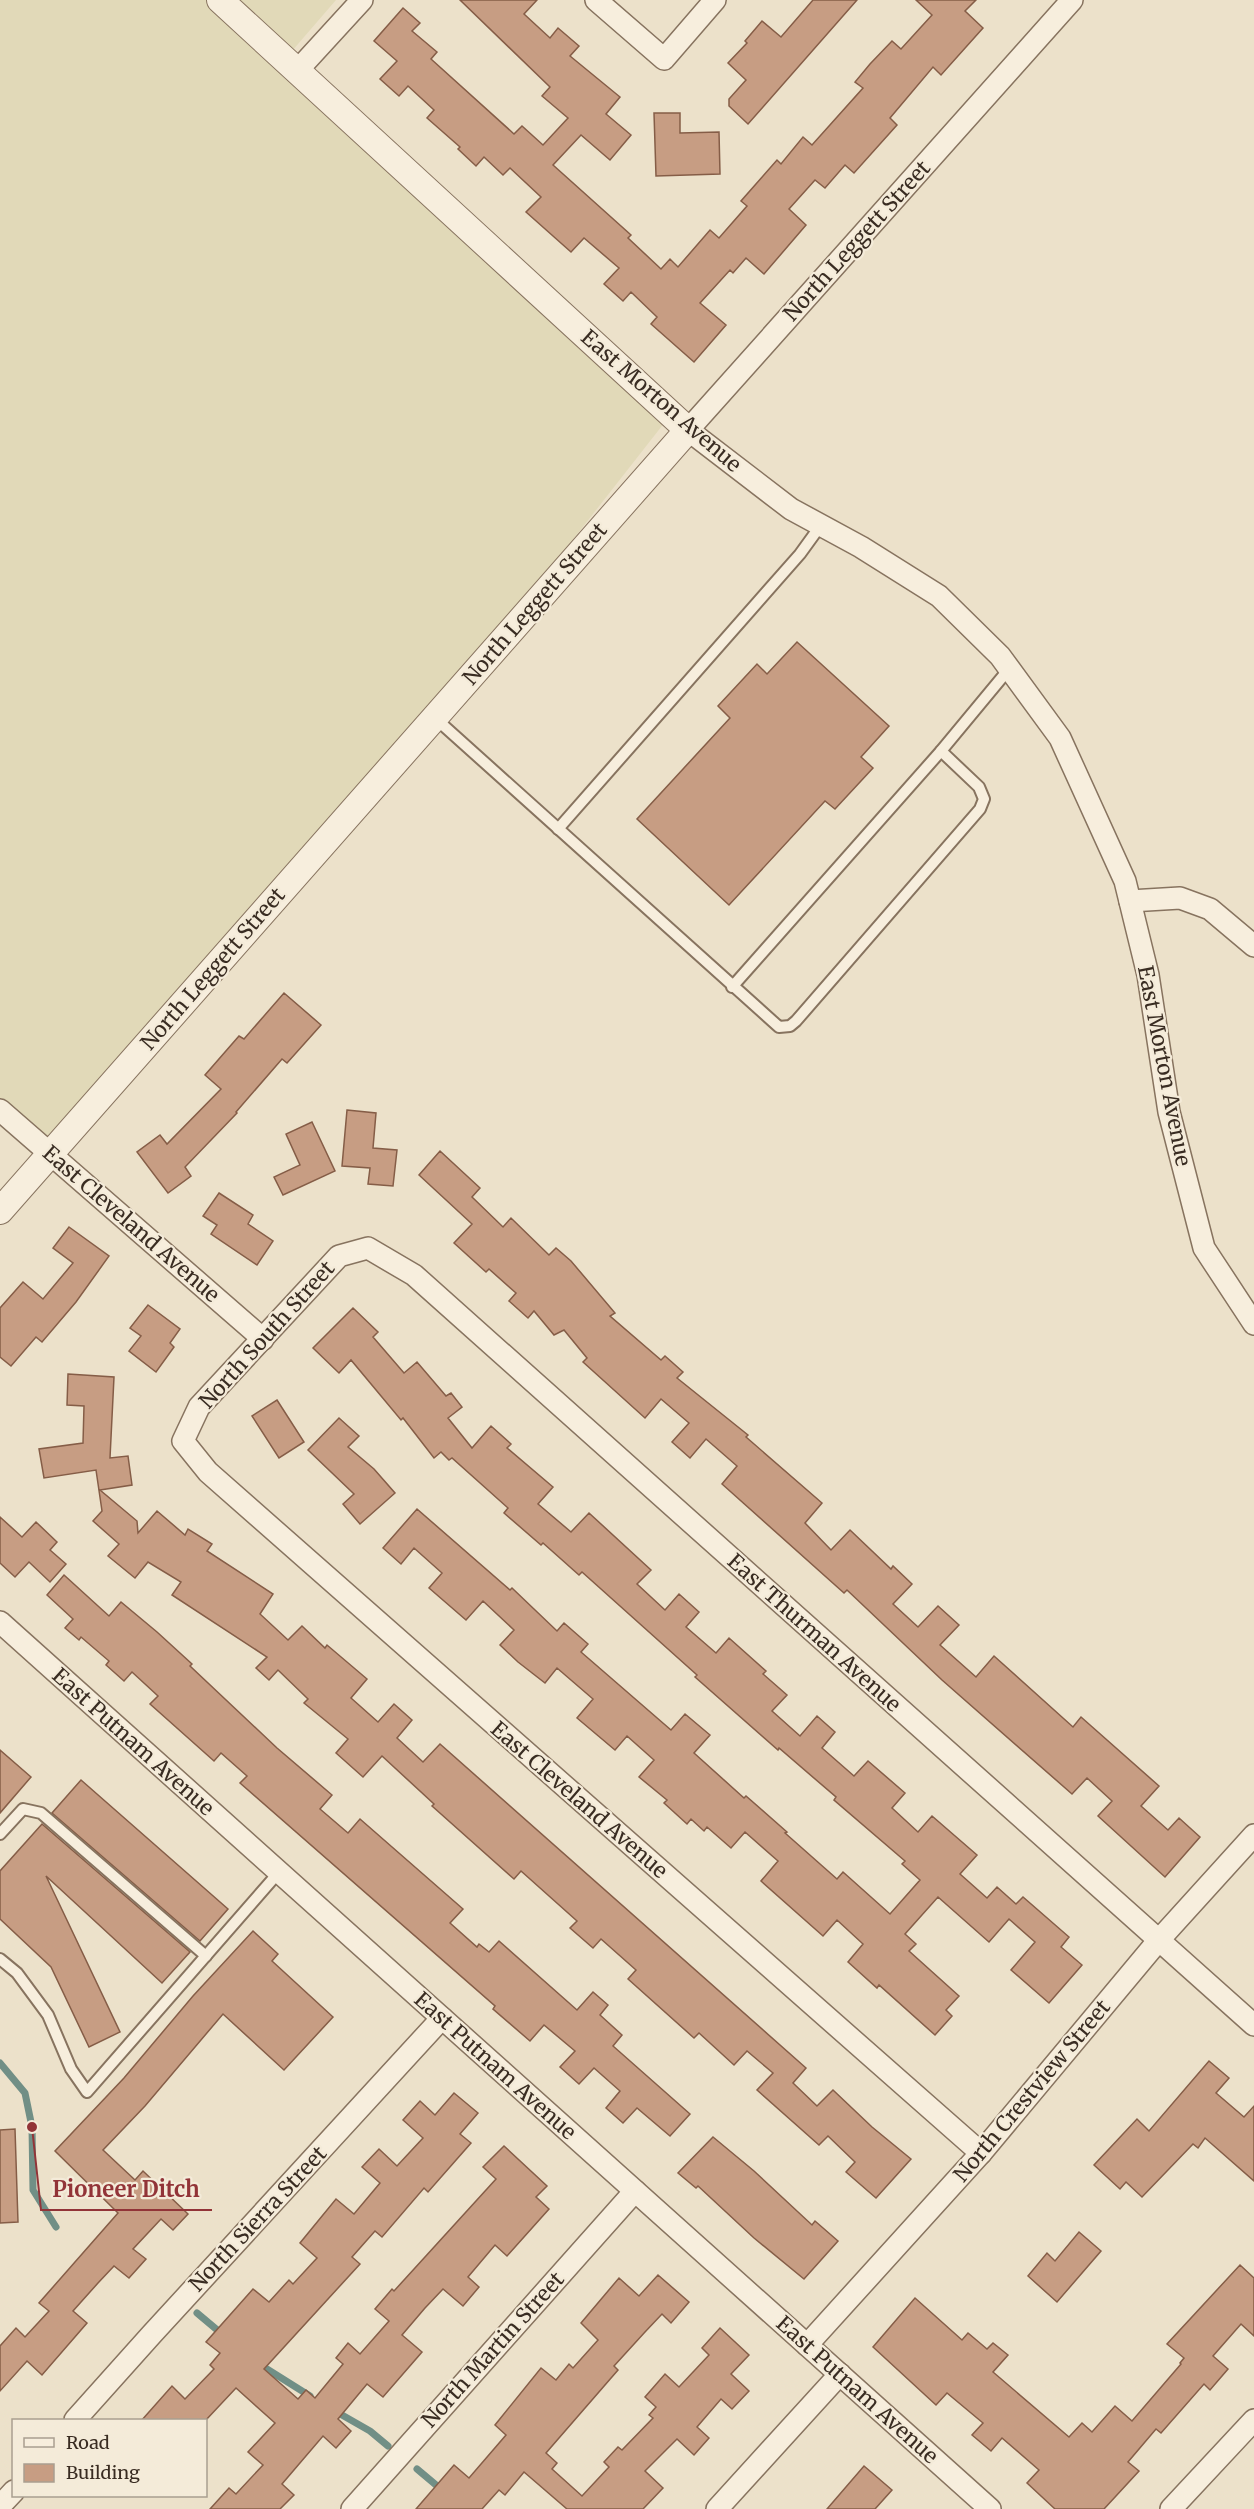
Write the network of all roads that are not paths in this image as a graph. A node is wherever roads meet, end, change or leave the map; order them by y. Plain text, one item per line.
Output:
1 (220, 0) edge
2 (362, 0) edge
3 (597, 0) edge
4 (715, 0) edge
5 (1072, 0) edge
6 (296, 72) junction
7 (688, 430) junction
8 (820, 525) junction
9 (1010, 669) junction
10 (435, 717) junction
11 (941, 751) junction
12 (558, 829) junction
13 (1130, 901) junction
14 (1254, 946) edge
15 (732, 987) junction
16 (0, 1110) edge
17 (51, 1154) junction
18 (0, 1211) edge
19 (368, 1248) joint
20 (1254, 1324) edge
21 (263, 1339) junction
22 (183, 1441) joint
23 (0, 1622) edge
24 (0, 1834) edge
25 (1254, 1835) edge
26 (279, 1872) junction
27 (1158, 1941) junction
28 (206, 1956) junction
29 (0, 1959) edge
30 (442, 2018) junction
31 (1254, 2025) edge
32 (981, 2153) junction
33 (635, 2191) junction
34 (807, 2345) junction
35 (840, 2374) junction
36 (77, 2419) edge
37 (1254, 2420) edge
38 (12, 2493) edge
39 (0, 2506) edge
40 (352, 2509) edge
41 (717, 2509) edge
42 (990, 2509) edge
43 (1171, 2509) edge

1 - 6 street, East Morton Avenue
2 - 6 street
3 - 4 street
5 - 7 street, North Leggett Street
6 - 7 street, East Morton Avenue
7 - 8 street, East Morton Avenue
7 - 10 street, North Leggett Street
8 - 9 street, East Morton Avenue
8 - 12 lane
9 - 11 lane
9 - 13 street, East Morton Avenue
10 - 12 lane
10 - 17 street, North Leggett Street
11 - 15 lane
11 - 15 lane
12 - 15 lane
13 - 14 street
13 - 20 street, East Morton Avenue
16 - 17 street, East Cleveland Avenue
17 - 18 street, North Leggett Street
17 - 21 street, East Cleveland Avenue
19 - 21 street, North South Street
19 - 27 street, East Thurman Avenue
21 - 22 street, North South Street
22 - 32 street, East Cleveland Avenue
23 - 26 street, East Putnam Avenue
24 - 28 lane
25 - 27 street, North Crestview Street
26 - 28 lane
26 - 30 street, East Putnam Avenue
27 - 31 street, East Thurman Avenue
27 - 32 street, North Crestview Street
28 - 29 lane
30 - 33 street, East Putnam Avenue
30 - 36 street, North Sierra Street
32 - 34 street, North Crestview Street
33 - 34 street, East Putnam Avenue
33 - 40 street, North Martin Street
34 - 35 street, East Putnam Avenue
35 - 41 street
35 - 42 street, East Putnam Avenue
37 - 43 street
38 - 39 street

